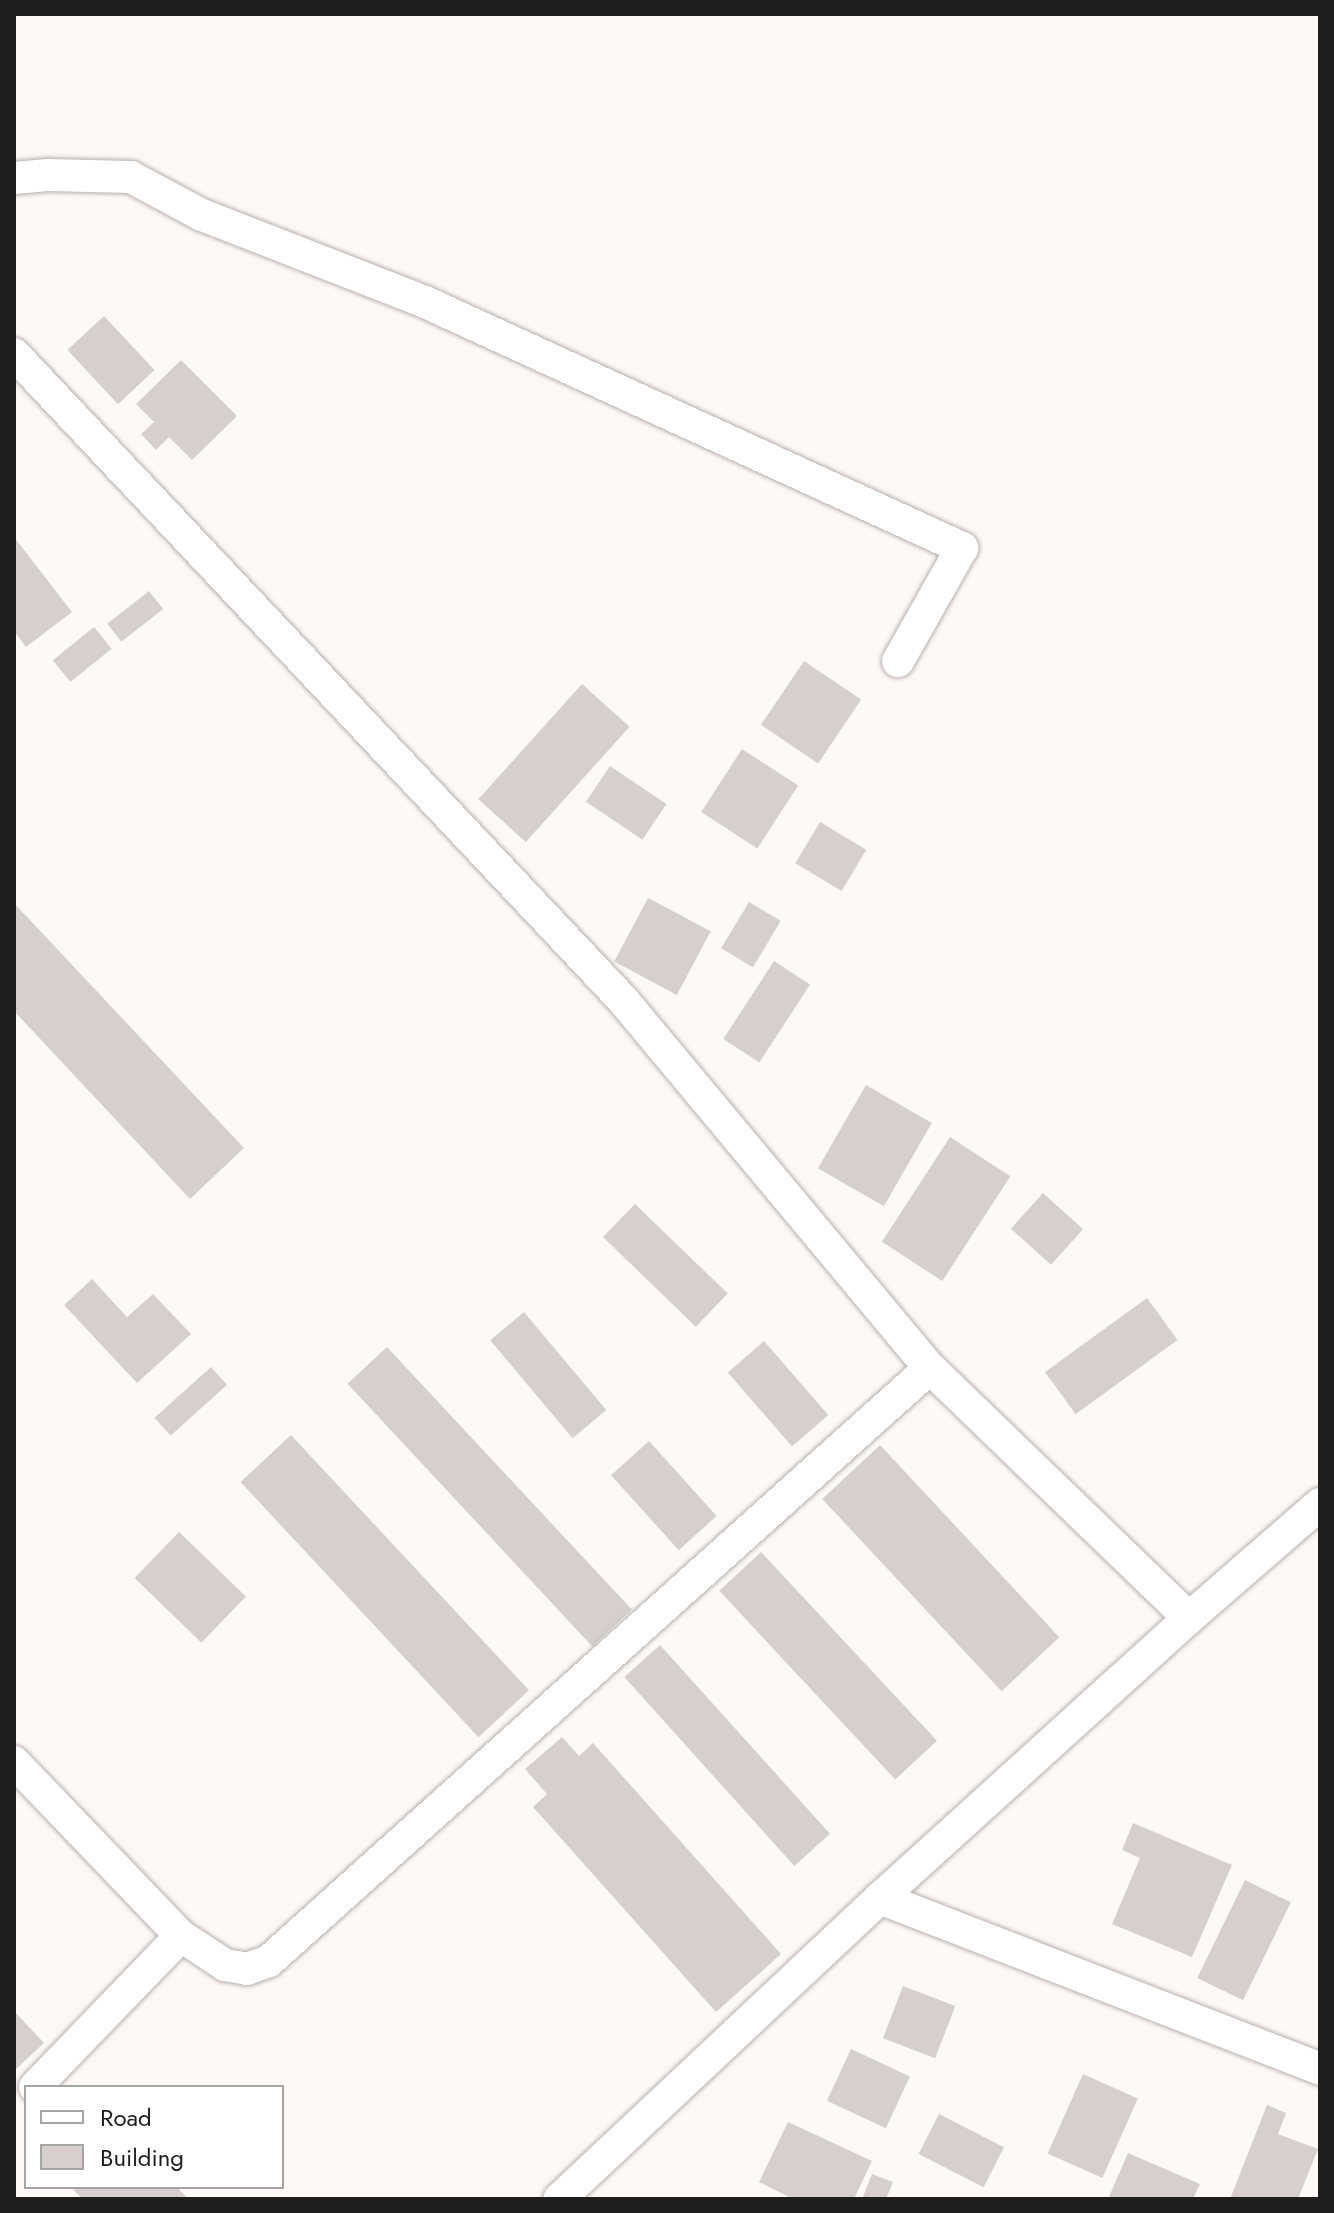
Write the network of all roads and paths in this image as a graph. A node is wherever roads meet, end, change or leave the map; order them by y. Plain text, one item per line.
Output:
1 (14, 178) edge
2 (14, 354) edge
3 (898, 661) dead end
4 (930, 1368) junction
5 (1320, 1504) edge
6 (1189, 1618) junction
7 (14, 1762) edge
8 (880, 1898) junction
9 (181, 1936) junction
10 (1320, 2069) edge
11 (37, 2085) edge
12 (559, 2199) edge

1 - 3 street
2 - 4 street
4 - 6 street
4 - 9 street
5 - 6 street
6 - 8 street
7 - 9 street
8 - 10 street
8 - 12 street
9 - 11 street

